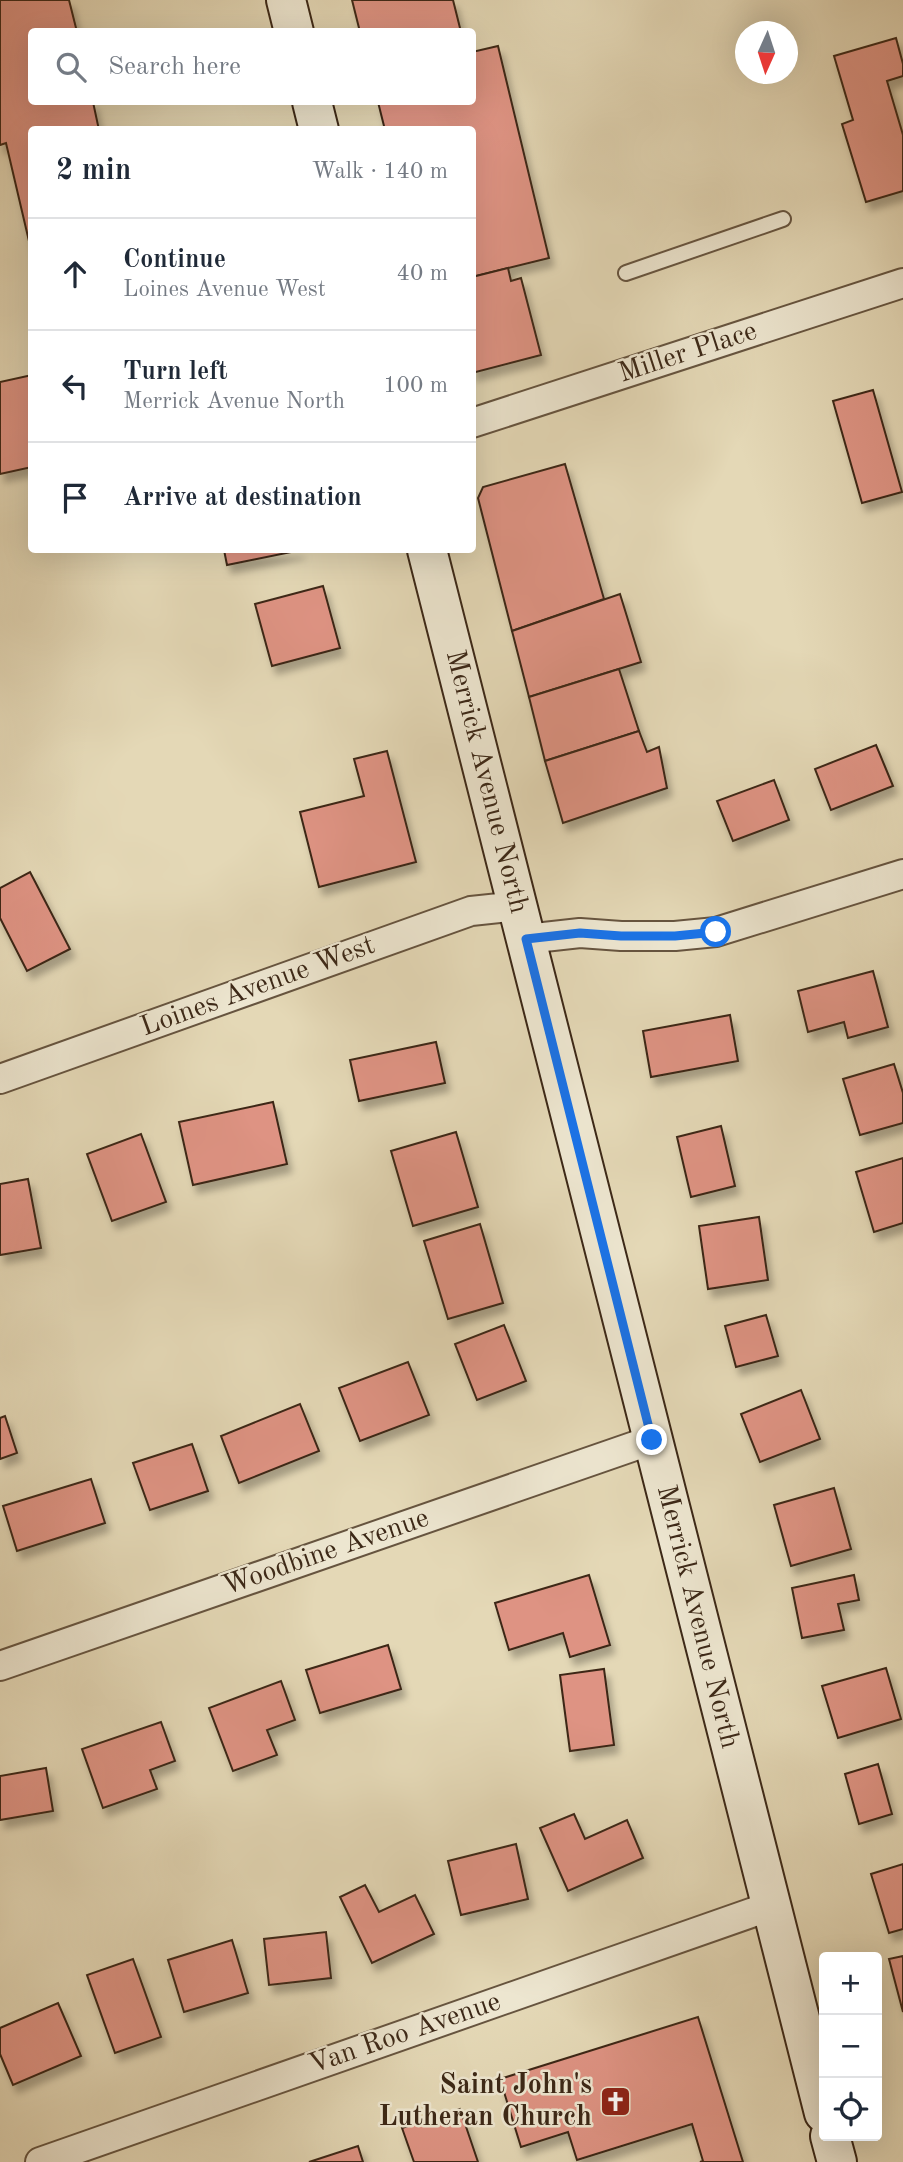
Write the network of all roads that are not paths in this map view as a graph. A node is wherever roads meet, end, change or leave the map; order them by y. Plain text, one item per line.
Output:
1 (286, 0) edge
2 (293, 28) edge
3 (313, 105) edge
4 (318, 126) edge
5 (783, 219) dead end
6 (626, 273) dead end
7 (903, 283) edge
8 (476, 422) edge
9 (428, 553) edge
10 (903, 874) edge
11 (522, 922) junction
12 (0, 1079) edge
13 (652, 1440) junction
14 (0, 1666) edge
15 (771, 1906) junction
16 (819, 2093) edge
17 (831, 2141) edge
18 (40, 2162) edge
19 (837, 2162) edge

1 - 2 main road
3 - 4 main road
5 - 6 lane
7 - 8 street, Miller Place
9 - 11 main road, Merrick Avenue North
10 - 11 street, Loines Avenue West
11 - 12 street, Loines Avenue West
11 - 13 main road, Merrick Avenue North
13 - 14 street, Woodbine Avenue
13 - 15 main road, Merrick Avenue North
15 - 16 main road, Merrick Avenue North
15 - 18 street, Van Roo Avenue
17 - 19 main road

